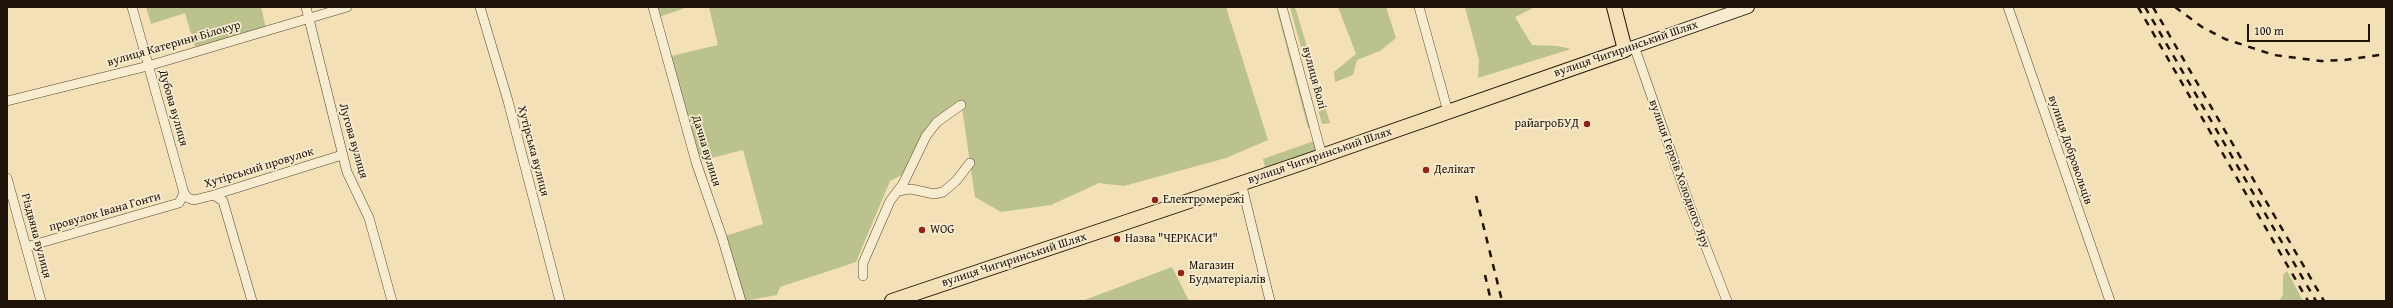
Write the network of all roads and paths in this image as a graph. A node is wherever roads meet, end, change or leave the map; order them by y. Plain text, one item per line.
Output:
1 (132, 7) edge
2 (306, 7) edge
3 (347, 7) edge
4 (480, 7) edge
5 (653, 7) edge
6 (1282, 7) edge
7 (1419, 7) edge
8 (1614, 7) edge
9 (1748, 7) edge
10 (2008, 7) edge
11 (309, 17) junction
12 (1630, 48) junction
13 (148, 66) junction
14 (7, 101) edge
15 (961, 105) dead end
16 (1448, 112) junction
17 (342, 155) junction
18 (1322, 156) junction
19 (970, 163) dead end
20 (7, 178) edge
21 (1241, 182) junction
22 (898, 191) junction
23 (184, 193) junction
24 (214, 195) junction
25 (26, 247) junction
26 (863, 276) dead end
27 (41, 301) edge
28 (252, 301) edge
29 (392, 301) edge
30 (560, 301) edge
31 (741, 301) edge
32 (892, 301) edge
33 (1270, 301) edge
34 (1727, 301) edge
35 (2110, 301) edge

1 - 13 street, Дубова вулиця
2 - 11 street, Лугова вулиця
3 - 11 street, вулиця Катерини Білокур
4 - 30 street, Хутірська вулиця
5 - 31 street, Дачна вулиця
6 - 18 street, вулиця Волі
7 - 16 street
8 - 12 main road, вулиця Героїв Холодного Яру
9 - 12 main road, вулиця Чигиринський Шлях
10 - 35 street, вулиця Добровольців
11 - 13 street, вулиця Катерини Білокур
11 - 17 street, Лугова вулиця
12 - 16 main road, вулиця Чигиринський Шлях
12 - 34 street, вулиця Героїв Холодного Яру
13 - 14 street, вулиця Катерини Білокур
13 - 23 street, Дубова вулиця
15 - 22 street
16 - 18 main road, вулиця Чигиринський Шлях
17 - 24 street, Хутірський провулок
17 - 29 street, Лугова вулиця
18 - 21 main road, вулиця Чигиринський Шлях
19 - 22 street
20 - 25 street, Різдвяна вулиця
21 - 32 main road, вулиця Чигиринський Шлях
21 - 33 street
22 - 26 street
23 - 24 street, Хутірський провулок
23 - 25 street, провулок Івана Гонти
24 - 28 street
25 - 27 street, Різдвяна вулиця

